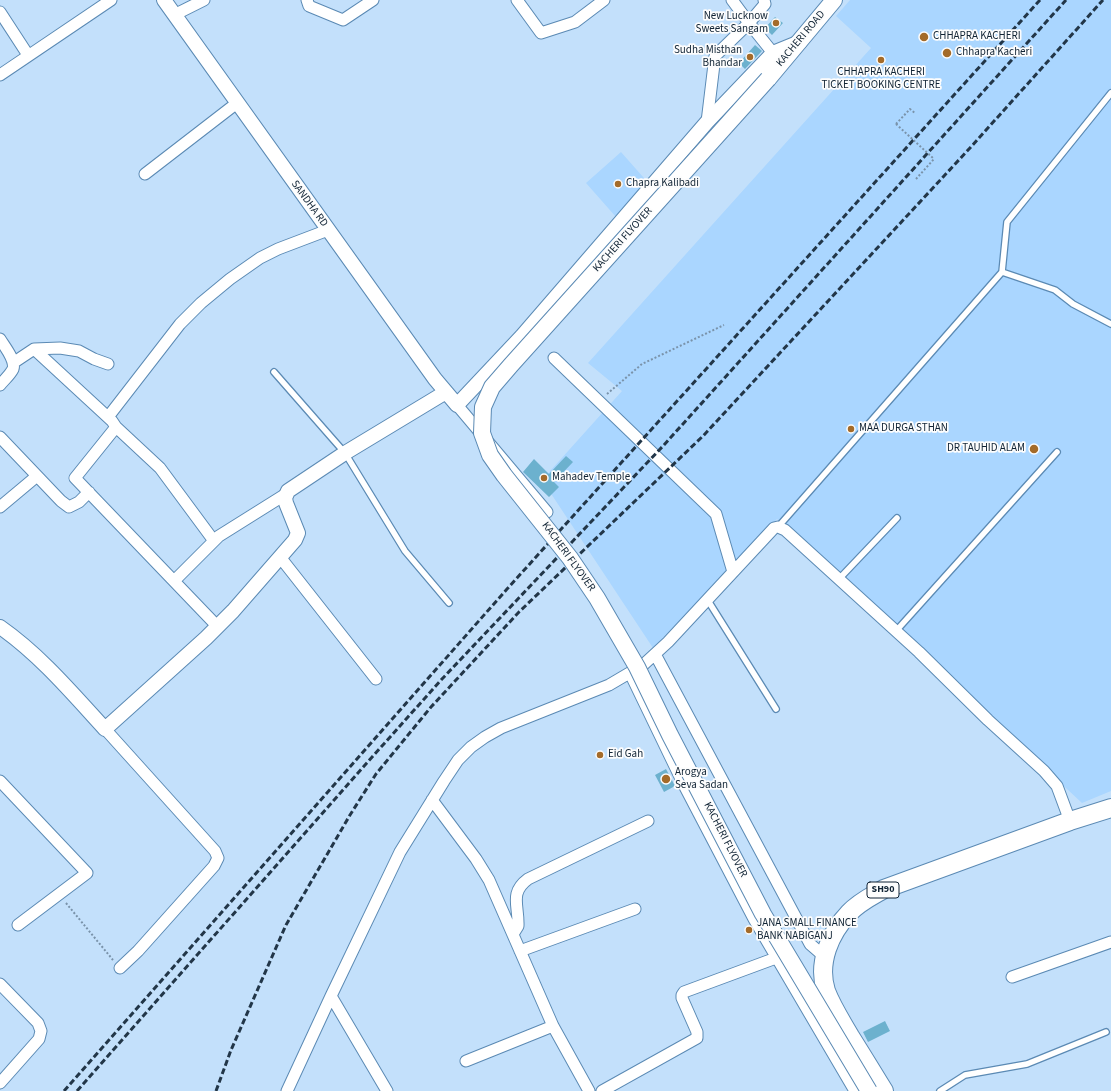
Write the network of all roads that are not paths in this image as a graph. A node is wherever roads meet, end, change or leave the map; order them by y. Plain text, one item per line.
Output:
1 (111, 0) edge
2 (164, 0) edge
3 (204, 0) edge
4 (307, 0) edge
5 (373, 0) edge
6 (517, 0) edge
7 (604, 0) edge
8 (732, 0) edge
9 (764, 0) edge
10 (834, 0) edge
11 (0, 12) edge
12 (174, 15) junction
13 (749, 23) junction
14 (800, 42) junction
15 (773, 53) junction
16 (28, 55) junction
17 (0, 75) edge
18 (768, 79) joint
19 (1111, 93) edge
20 (237, 103) junction
21 (707, 122) junction
22 (145, 174) dead end
23 (328, 230) junction
24 (1002, 272) junction
25 (1111, 324) edge
26 (0, 339) edge
27 (34, 349) junction
28 (554, 358) dead end
29 (13, 363) junction
30 (108, 364) dead end
31 (274, 372) dead end
32 (0, 385) edge
33 (446, 392) junction
34 (457, 405) junction
35 (108, 417) junction
36 (116, 426) junction
37 (0, 437) edge
38 (1057, 452) dead end
39 (345, 454) junction
40 (37, 476) junction
41 (89, 492) junction
42 (286, 494) junction
43 (0, 507) edge
44 (547, 512) dead end
45 (897, 518) dead end
46 (778, 527) junction
47 (214, 541) junction
48 (280, 557) junction
49 (733, 572) junction
50 (175, 580) junction
51 (838, 580) junction
52 (707, 599) junction
53 (449, 603) dead end
54 (0, 627) edge
55 (218, 627) junction
56 (896, 631) junction
57 (655, 654) junction
58 (630, 673) junction
59 (376, 678) dead end
60 (776, 709) dead end
61 (105, 729) junction
62 (0, 781) edge
63 (432, 800) junction
64 (1111, 808) edge
65 (648, 821) dead end
66 (1070, 821) junction
67 (634, 909) dead end
68 (18, 925) dead end
69 (512, 934) junction
70 (1111, 942) edge
71 (520, 951) junction
72 (776, 958) junction
73 (825, 958) junction
74 (120, 968) road end
75 (1012, 977) dead end
76 (0, 984) edge
77 (330, 996) junction
78 (553, 1026) junction
79 (1106, 1032) dead end
80 (466, 1061) dead end
81 (0, 1083) edge
82 (287, 1091) edge
83 (387, 1091) edge
84 (589, 1091) edge
85 (602, 1091) edge
86 (854, 1091) edge
87 (869, 1091) edge
88 (884, 1091) edge
89 (940, 1091) edge

1 - 16 street
2 - 12 street, SANDHA RD
3 - 12 street
4 - 5 street
6 - 7 street
8 - 13 street
9 - 13 street
10 - 14 main road, KACHERI ROAD
11 - 16 street
12 - 20 street, SANDHA RD
13 - 15 street
13 - 21 street
14 - 15 street
14 - 18 main road, KACHERI ROAD
15 - 21 street
16 - 17 street
18 - 87 main road, KACHERI FLYOVER, bridge
19 - 24 lane
20 - 22 street
20 - 23 street, SANDHA RD
21 - 34 street
23 - 33 street, SANDHA RD
23 - 35 street
24 - 25 lane
24 - 46 lane
26 - 29 street
27 - 29 street
27 - 30 street
27 - 35 street
28 - 49 street
29 - 32 street
31 - 39 lane
33 - 34 street, SANDHA RD
33 - 39 street
34 - 44 street
35 - 36 street
36 - 41 street
36 - 47 street
37 - 40 street
38 - 56 lane
39 - 42 street
39 - 53 lane
40 - 41 street
40 - 43 street
41 - 50 street
42 - 47 street
42 - 48 street
45 - 51 lane
46 - 49 street
46 - 51 street
47 - 50 street
48 - 55 street
48 - 59 street
49 - 52 street
50 - 55 street
51 - 56 street
52 - 57 street
52 - 60 lane
54 - 61 street
55 - 61 street
56 - 66 street
57 - 58 street
57 - 73 street
58 - 63 street
58 - 72 street
61 - 74 street
62 - 68 street
63 - 69 street
63 - 77 street
64 - 66 main road, SH90
65 - 69 street
66 - 73 main road, SH90
67 - 71 street
69 - 71 street
70 - 75 street
71 - 78 street
72 - 85 street
72 - 86 street
73 - 88 main road, SH90
76 - 81 street
77 - 82 street
77 - 83 street
78 - 80 street
78 - 84 street
79 - 89 lane

